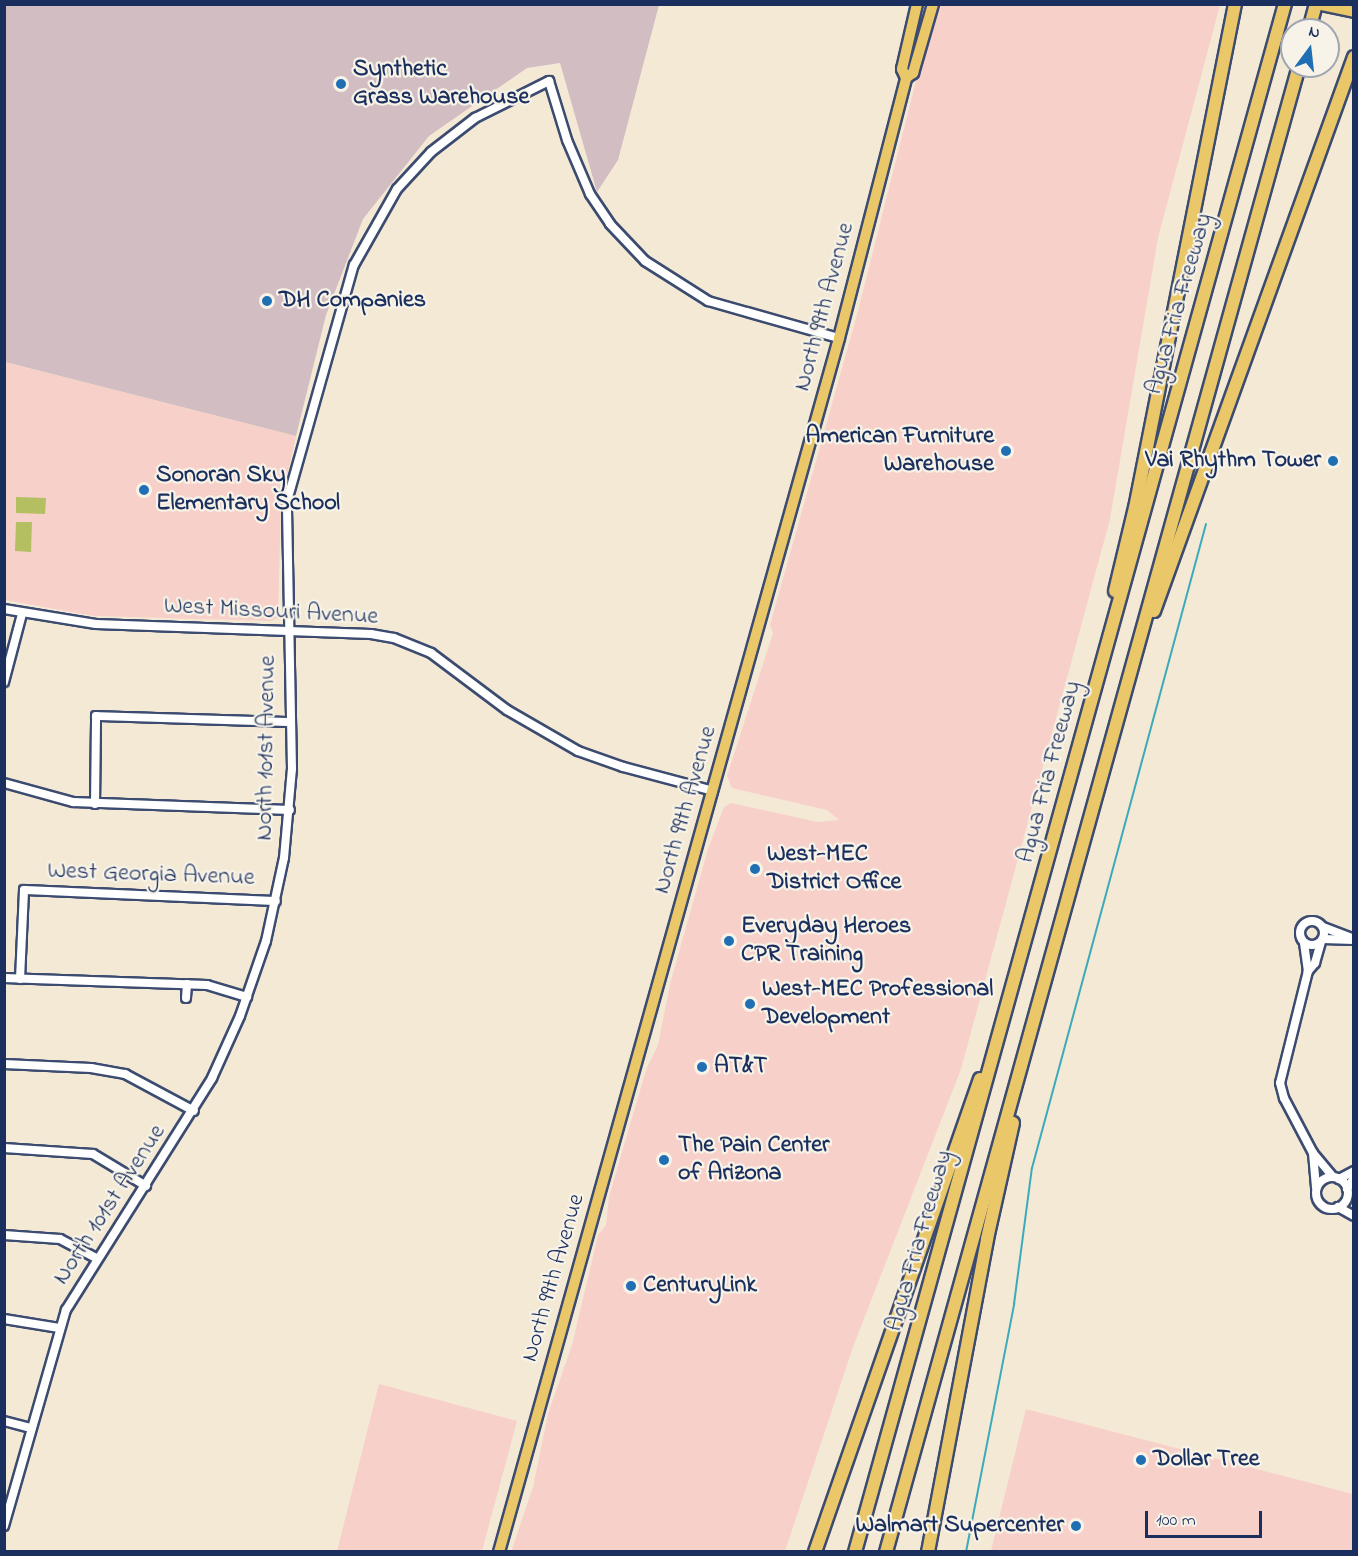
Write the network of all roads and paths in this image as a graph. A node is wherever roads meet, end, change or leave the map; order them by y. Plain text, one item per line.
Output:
1 (917, 4) edge
2 (933, 4) edge
3 (1234, 4) edge
4 (1284, 7) edge
5 (1315, 8) edge
6 (1353, 12) edge
7 (1353, 57) edge
8 (906, 78) junction
9 (1296, 78) edge
10 (839, 338) junction
11 (4, 609) edge
12 (22, 614) junction
13 (288, 631) junction
14 (1102, 661) junction
15 (1132, 668) junction
16 (4, 682) edge
17 (291, 722) junction
18 (4, 783) edge
19 (713, 791) junction
20 (95, 804) junction
21 (290, 810) junction
22 (276, 901) junction
23 (1323, 927) junction
24 (1353, 939) edge
25 (1322, 940) junction
26 (1304, 943) junction
27 (1308, 971) junction
28 (4, 978) edge
29 (20, 979) junction
30 (187, 984) junction
31 (247, 997) junction
32 (186, 998) dead end
33 (1001, 1031) junction
34 (1029, 1039) junction
35 (4, 1064) edge
36 (194, 1111) junction
37 (4, 1148) edge
38 (1313, 1153) junction
39 (1353, 1171) edge
40 (1336, 1178) junction
41 (1353, 1178) edge
42 (146, 1186) junction
43 (1317, 1189) junction
44 (1348, 1192) junction
45 (1353, 1203) edge
46 (1338, 1207) junction
47 (1353, 1216) edge
48 (4, 1235) edge
49 (96, 1258) junction
50 (4, 1319) edge
51 (59, 1328) junction
52 (4, 1421) edge
53 (30, 1428) junction
54 (7, 1508) edge
55 (4, 1526) edge
56 (499, 1551) edge
57 (814, 1551) edge
58 (855, 1551) edge
59 (886, 1551) edge
60 (928, 1551) edge

1 - 8 main road, North 99th Avenue
2 - 8 main road, North 99th Avenue
3 - 14 highway
4 - 14 highway, Agua Fria Freeway
5 - 6 main road
7 - 15 highway
8 - 10 main road, North 99th Avenue
9 - 15 highway, Agua Fria Freeway
10 - 13 street, North 101st Avenue
10 - 19 main road, North 99th Avenue
11 - 12 street, West Missouri Avenue
12 - 13 street, West Missouri Avenue
12 - 16 street
13 - 17 street, North 101st Avenue
13 - 19 street, West Missouri Avenue
14 - 33 highway, Agua Fria Freeway
15 - 34 highway, Agua Fria Freeway
17 - 20 street
17 - 21 street, North 101st Avenue
18 - 20 street
19 - 56 main road, North 99th Avenue
20 - 21 street
21 - 22 street, North 101st Avenue
22 - 29 street, West Georgia Avenue
22 - 31 street, North 101st Avenue
23 - 24 street
23 - 25 street
23 - 26 street
24 - 25 street
25 - 26 street
25 - 27 street
26 - 27 street
27 - 38 street
28 - 29 street
29 - 30 street
30 - 31 street
30 - 32 street
31 - 36 street, North 101st Avenue
33 - 57 highway
33 - 58 highway, Agua Fria Freeway
34 - 59 highway, Agua Fria Freeway
34 - 60 highway
35 - 36 street
36 - 42 street, North 101st Avenue
37 - 42 street
38 - 40 street
38 - 43 street
39 - 40 street
40 - 43 street
40 - 44 street
41 - 44 street
42 - 49 street, North 101st Avenue
43 - 46 street
44 - 45 street
44 - 46 street
46 - 47 street
48 - 49 street
49 - 51 street, North 101st Avenue
50 - 51 street
51 - 53 street, North 101st Avenue
52 - 53 street
53 - 54 street, North 101st Avenue
54 - 55 street, North 101st Avenue

